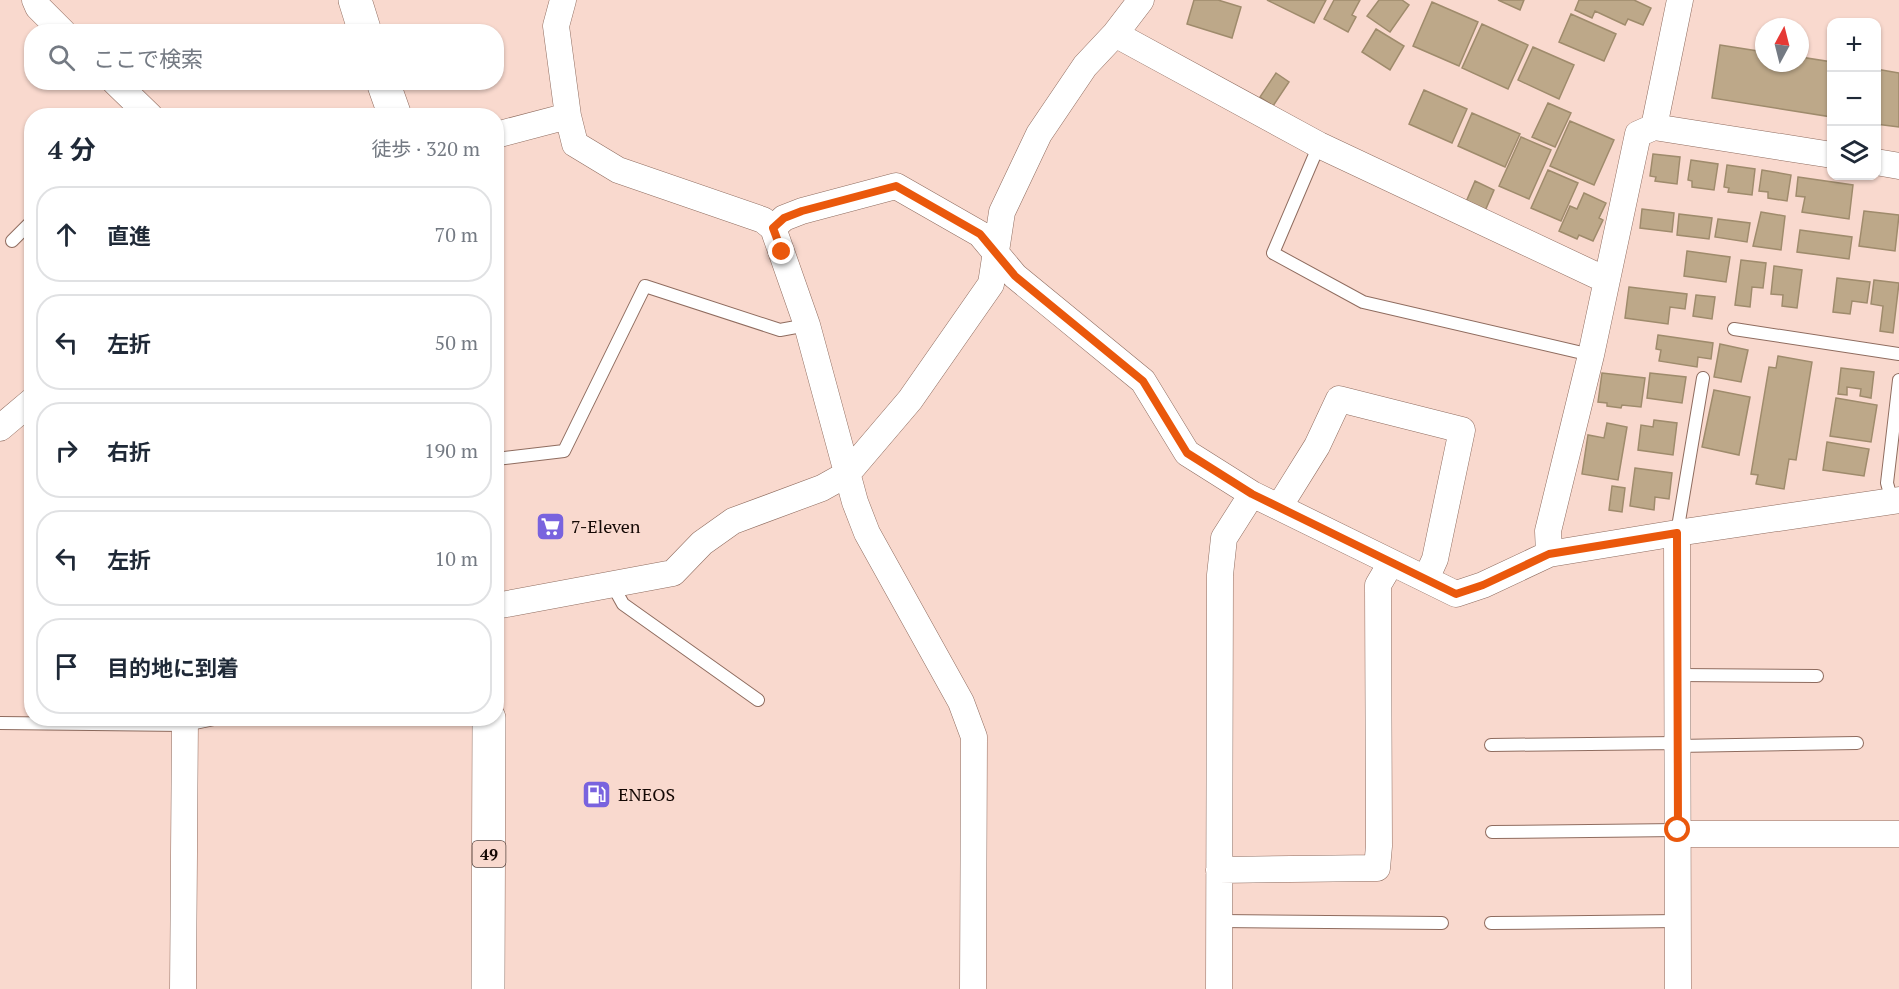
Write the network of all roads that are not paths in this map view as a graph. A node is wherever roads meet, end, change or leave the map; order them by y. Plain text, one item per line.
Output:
1 (35, 0) edge
2 (355, 0) edge
3 (563, 0) edge
4 (1141, 0) edge
5 (1680, 0) edge
6 (55, 24) edge
7 (362, 24) edge
8 (1115, 34) junction
9 (122, 90) edge
10 (386, 90) edge
11 (137, 108) edge
12 (392, 108) edge
13 (568, 116) junction
14 (1654, 127) junction
15 (504, 133) edge
16 (1319, 145) junction
17 (1827, 154) edge
18 (1881, 163) edge
19 (1899, 166) edge
20 (773, 228) junction
21 (24, 229) edge
22 (12, 241) dead end
23 (996, 251) junction
24 (1606, 279) junction
25 (807, 325) junction
26 (1734, 329) dead end
27 (1899, 354) edge
28 (1591, 355) junction
29 (1703, 378) dead end
30 (1899, 380) edge
31 (24, 408) edge
32 (0, 428) edge
33 (504, 458) edge
34 (847, 474) junction
35 (1252, 494) junction
36 (1896, 500) edge
37 (1279, 507) junction
38 (1677, 533) junction
39 (1549, 554) junction
40 (1391, 562) junction
41 (1426, 579) junction
42 (613, 586) junction
43 (504, 605) edge
44 (1678, 675) junction
45 (1817, 676) dead end
46 (758, 700) dead end
47 (0, 723) edge
48 (24, 723) edge
49 (185, 726) edge
50 (489, 726) edge
51 (1857, 743) dead end
52 (1491, 745) dead end
53 (1677, 745) junction
54 (1492, 832) dead end
55 (1678, 832) junction
56 (1899, 834) edge
57 (1219, 870) junction
58 (1220, 921) junction
59 (1678, 921) junction
60 (1442, 923) dead end
61 (1491, 923) dead end
62 (183, 989) edge
63 (488, 989) edge
64 (973, 989) edge
65 (1219, 989) edge
66 (1678, 989) edge

1 - 6 street
2 - 7 main road
3 - 13 street
4 - 8 street
5 - 14 street
8 - 16 street
8 - 23 street
9 - 11 street
10 - 12 main road
13 - 15 street
13 - 20 street
14 - 17 street
14 - 24 street
16 - 24 street
16 - 28 lane
18 - 19 street
20 - 23 street
20 - 25 street
21 - 22 lane
23 - 34 street
23 - 35 street
24 - 28 street
25 - 33 lane
25 - 34 street
26 - 27 lane
28 - 39 street
29 - 38 lane
30 - 36 lane
31 - 32 street
34 - 42 street
34 - 64 street
35 - 37 street
35 - 57 street
36 - 38 street
37 - 40 street
37 - 41 street
38 - 39 street
38 - 44 street
39 - 41 street
40 - 41 street
40 - 57 street
42 - 43 street
42 - 46 lane
44 - 45 lane
44 - 53 street
47 - 48 lane
49 - 62 street
50 - 63 main road, 49
51 - 53 lane
52 - 53 lane
53 - 55 street
54 - 55 lane
55 - 56 street
55 - 59 street
57 - 58 street
58 - 60 lane
58 - 65 street
59 - 61 lane
59 - 66 street

